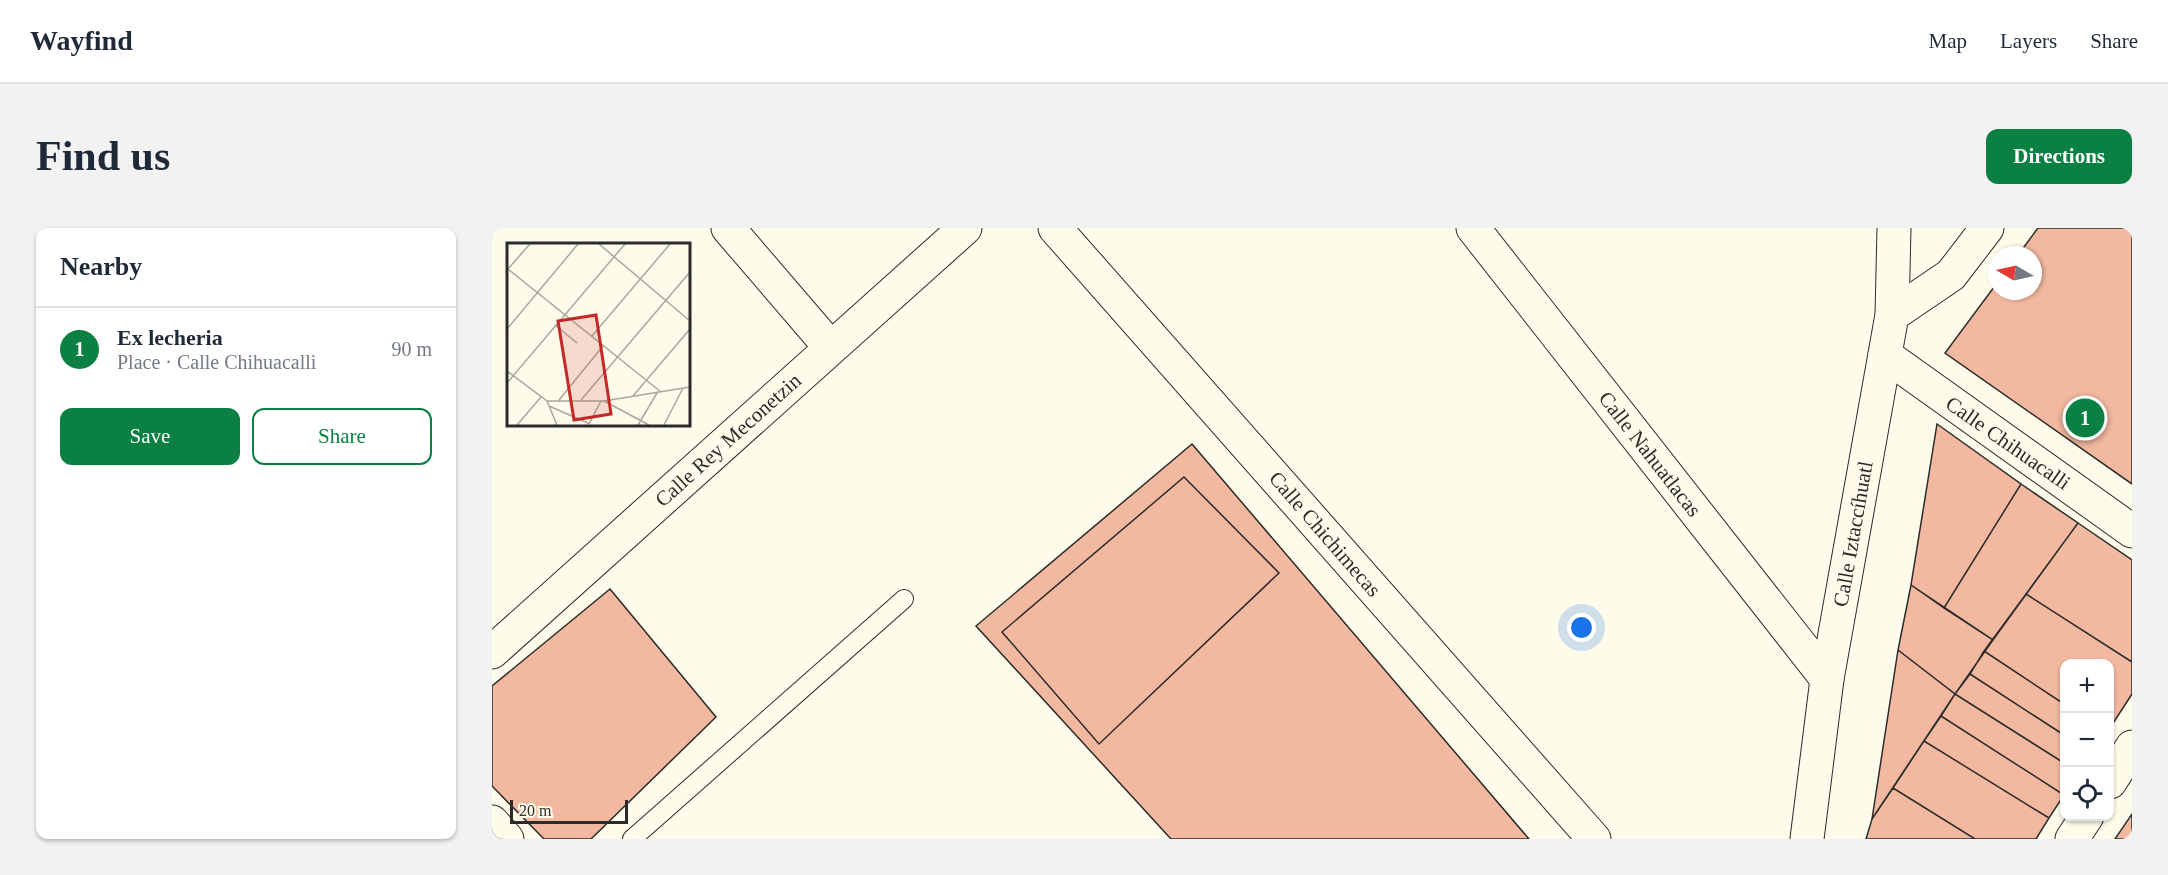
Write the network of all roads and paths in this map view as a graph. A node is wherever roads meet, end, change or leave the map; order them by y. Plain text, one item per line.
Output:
1 (728, 228) edge
2 (965, 228) edge
3 (1055, 228) edge
4 (1473, 228) edge
5 (1894, 228) edge
6 (1987, 228) edge
7 (1892, 315) junction
8 (831, 348) junction
9 (1885, 355) junction
10 (2132, 531) edge
11 (904, 599) dead end
12 (492, 652) edge
13 (1827, 679) junction
14 (2132, 747) edge
15 (2114, 774) edge
16 (2084, 821) edge
17 (492, 822) edge
18 (507, 839) edge
19 (632, 839) edge
20 (1594, 839) edge
21 (1807, 839) edge
22 (2072, 839) edge

1 - 8 street
2 - 8 street, Calle Rey Meconetzin
3 - 20 street, Calle Chichimecas
4 - 13 street, Calle Nahuatlacas
5 - 7 street, Calle Iztaccíhuatl
6 - 7 street
7 - 9 street, Calle Iztaccíhuatl
8 - 12 street, Calle Rey Meconetzin
9 - 10 street, Calle Chihuacalli
9 - 13 street, Calle Iztaccíhuatl
11 - 19 lane
13 - 21 street, Calle Iztaccíhuatl
14 - 15 street
16 - 22 street
17 - 18 street

